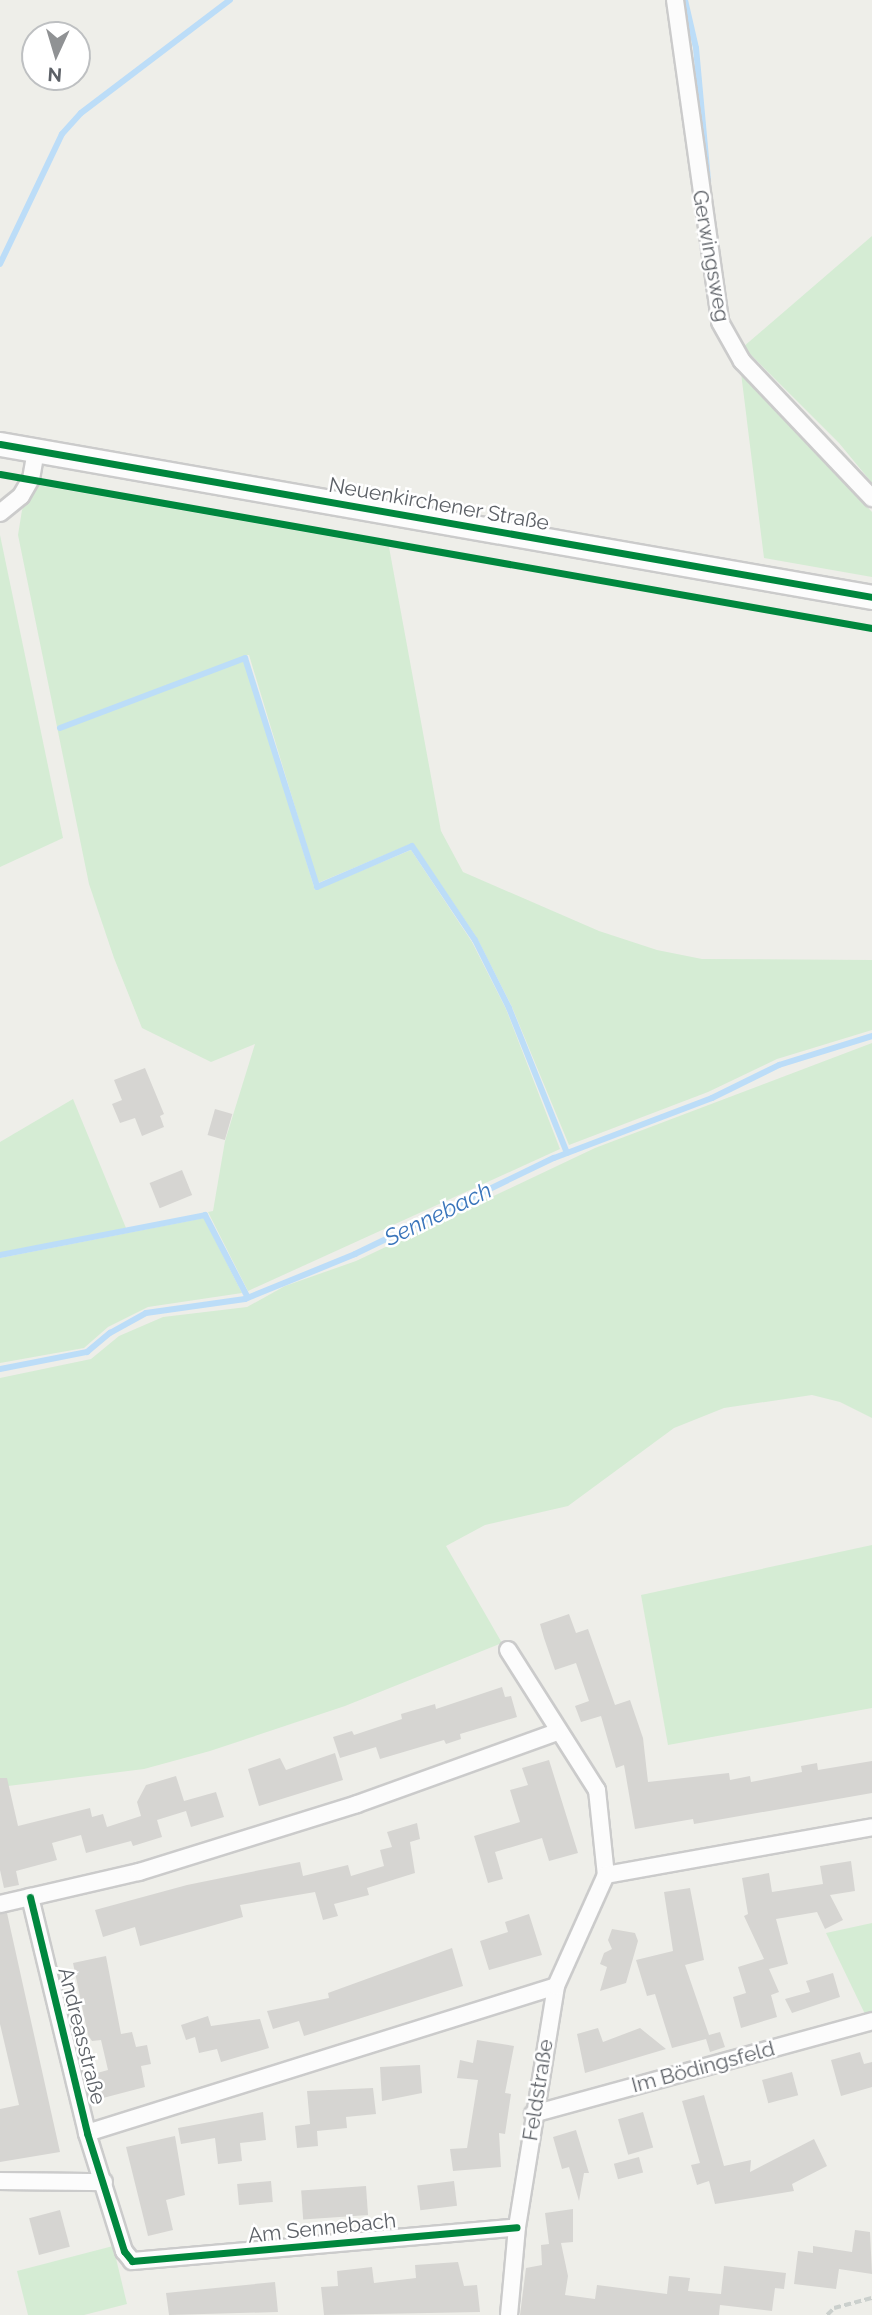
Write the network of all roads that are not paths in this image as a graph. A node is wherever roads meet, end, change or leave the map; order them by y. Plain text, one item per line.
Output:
1 (675, 0) edge
2 (0, 444) edge
3 (36, 451) junction
4 (872, 498) edge
5 (0, 513) edge
6 (872, 597) edge
7 (508, 1650) dead end
8 (557, 1732) junction
9 (872, 1827) edge
10 (606, 1875) junction
11 (30, 1897) junction
12 (0, 1904) edge
13 (556, 1986) junction
14 (872, 2021) edge
15 (533, 2114) junction
16 (87, 2133) junction
17 (0, 2181) edge
18 (104, 2182) junction
19 (517, 2227) junction
20 (509, 2315) edge

1 - 4 street, Gerwingsweg
2 - 3 street, Neuenkirchener Straße
3 - 5 street
3 - 6 street, Neuenkirchener Straße
7 - 8 street
8 - 10 street
8 - 11 street
9 - 10 street
10 - 13 street, Feldstraße
11 - 12 street
11 - 16 street, Andreasstraße
13 - 15 street, Feldstraße
13 - 16 street, Andreasstraße
14 - 15 street, Im Bödingsfeld
15 - 19 street, Feldstraße
16 - 18 street, Andreasstraße
17 - 18 street
18 - 19 street, Am Sennebach
19 - 20 street, Feldstraße

